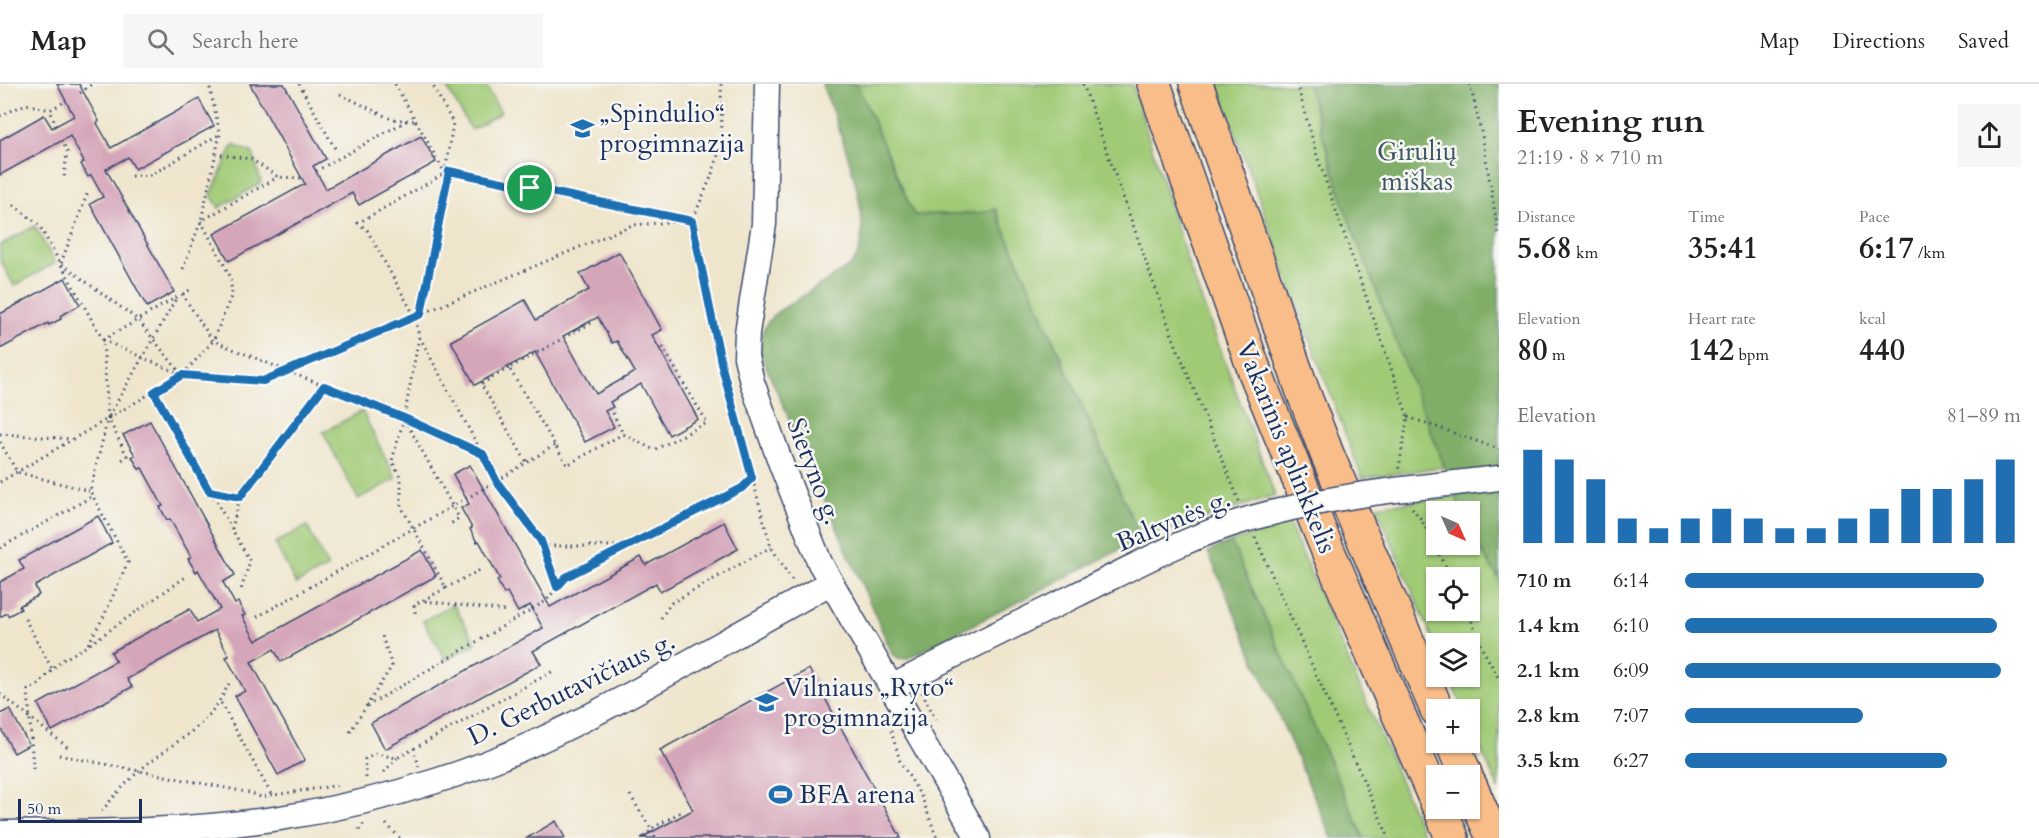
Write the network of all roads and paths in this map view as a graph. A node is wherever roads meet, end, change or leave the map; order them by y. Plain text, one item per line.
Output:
1 (92, 84) edge
2 (209, 84) edge
3 (299, 84) edge
4 (395, 84) edge
5 (432, 84) edge
6 (722, 84) edge
7 (766, 84) edge
8 (1083, 84) edge
9 (1154, 84) edge
10 (1196, 84) edge
11 (1298, 84) edge
12 (1470, 84) edge
13 (80, 93) dead end
14 (340, 94) dead end
15 (66, 101) dead end
16 (50, 110) junction
17 (0, 116) edge
18 (408, 120) junction
19 (416, 121) junction
20 (56, 126) dead end
21 (220, 134) junction
22 (62, 140) dead end
23 (337, 152) dead end
24 (216, 154) junction
25 (316, 171) dead end
26 (447, 172) junction
27 (131, 176) dead end
28 (64, 177) dead end
29 (278, 177) junction
30 (302, 178) dead end
31 (88, 192) dead end
32 (14, 205) dead end
33 (201, 221) junction
34 (692, 221) junction
35 (1499, 237) edge
36 (61, 263) junction
37 (183, 269) dead end
38 (193, 288) dead end
39 (182, 294) junction
40 (177, 297) junction
41 (421, 314) junction
42 (415, 317) junction
43 (138, 320) junction
44 (591, 323) dead end
45 (419, 336) junction
46 (154, 339) junction
47 (103, 340) junction
48 (213, 341) junction
49 (662, 346) dead end
50 (144, 358) junction
51 (509, 368) junction
52 (286, 371) junction
53 (182, 375) junction
54 (324, 386) junction
55 (154, 392) junction
56 (613, 413) dead end
57 (1408, 417) junction
58 (108, 418) junction
59 (404, 418) junction
60 (0, 434) edge
61 (623, 434) junction
62 (73, 439) junction
63 (0, 442) edge
64 (555, 445) junction
65 (1499, 449) edge
66 (483, 454) junction
67 (122, 460) dead end
68 (527, 463) junction
69 (17, 472) junction
70 (752, 478) junction
71 (1499, 478) edge
72 (0, 482) edge
73 (497, 482) junction
74 (1398, 489) junction
75 (90, 491) junction
76 (209, 491) junction
77 (93, 496) junction
78 (240, 497) junction
79 (453, 507) junction
80 (1249, 519) junction
81 (449, 525) dead end
82 (232, 529) junction
83 (413, 530) junction
84 (541, 541) junction
85 (627, 546) junction
86 (771, 547) junction
87 (0, 548) edge
88 (1446, 567) edge
89 (480, 570) dead end
90 (187, 576) dead end
91 (830, 583) junction
92 (557, 587) junction
93 (446, 588) junction
94 (241, 590) dead end
95 (806, 597) junction
96 (423, 600) junction
97 (507, 611) dead end
98 (257, 617) dead end
99 (416, 617) dead end
100 (661, 618) dead end
101 (25, 619) dead end
102 (1471, 621) edge
103 (382, 636) dead end
104 (87, 646) junction
105 (52, 669) junction
106 (555, 670) dead end
107 (1499, 679) edge
108 (229, 683) dead end
109 (892, 687) junction
110 (0, 694) edge
111 (1432, 699) edge
112 (220, 702) junction
113 (367, 706) junction
114 (30, 718) junction
115 (891, 731) dead end
116 (350, 732) dead end
117 (70, 749) dead end
118 (59, 755) dead end
119 (397, 758) junction
120 (33, 769) dead end
121 (140, 770) junction
122 (384, 772) dead end
123 (1426, 777) edge
124 (366, 778) dead end
125 (343, 784) dead end
126 (630, 795) dead end
127 (272, 796) junction
128 (1480, 808) edge
129 (681, 812) dead end
130 (1444, 819) edge
131 (386, 824) dead end
132 (651, 829) junction
133 (85, 832) junction
134 (0, 833) edge
135 (400, 838) edge
136 (646, 838) edge
137 (656, 838) edge
138 (937, 838) edge
139 (978, 838) edge
140 (1389, 838) edge
141 (1452, 838) edge
142 (1493, 838) edge

1 - 13 path
2 - 21 path
3 - 23 path
4 - 19 path
5 - 26 path
6 - 34 path
7 - 91 street, Sietyno g.
8 - 80 path
9 - 123 highway, Vakarinis aplinkkelis
10 - 111 highway, Vakarinis aplinkkelis
11 - 57 path
12 - 35 path
14 - 18 path
15 - 16 path
16 - 17 path
16 - 20 path
18 - 19 path
18 - 25 path
19 - 26 path
21 - 24 path
21 - 27 path
22 - 28 path
24 - 29 path
24 - 33 path
26 - 34 path
26 - 41 path
26 - 42 path
29 - 30 path
29 - 33 path
31 - 36 path
32 - 36 path
33 - 37 path
33 - 48 path
34 - 41 path
34 - 70 path
36 - 43 path
36 - 47 path
38 - 39 path
39 - 40 path
39 - 48 path
40 - 43 path
40 - 46 path
41 - 42 path
42 - 45 path
42 - 52 path
43 - 46 path
43 - 47 path
44 - 51 path
45 - 59 path
45 - 66 path
46 - 50 path
46 - 53 path
47 - 50 path
47 - 58 path
48 - 52 path
48 - 53 path
49 - 61 path
50 - 53 path
50 - 58 path
51 - 64 path
51 - 68 path
52 - 53 path
52 - 54 path
53 - 55 path
54 - 59 path
54 - 78 path
55 - 58 path
55 - 76 path
56 - 61 path
57 - 65 path
57 - 74 path
58 - 62 path
58 - 67 path
58 - 75 path
59 - 66 path
59 - 79 path
59 - 83 path
60 - 62 path
61 - 64 path
62 - 69 path
63 - 69 path
64 - 68 path
66 - 73 path
68 - 73 path
69 - 72 path
69 - 75 path
70 - 85 path
70 - 86 path
71 - 74 street, Baltynės g.
73 - 79 path
73 - 84 path
74 - 80 street, Baltynės g., bridge
74 - 88 path
75 - 77 path
76 - 78 path
76 - 82 path
77 - 87 path
77 - 104 path
78 - 82 path
79 - 81 path
79 - 83 path
80 - 109 street, Baltynės g.
80 - 140 path
82 - 94 path
83 - 93 path
83 - 98 path
84 - 85 path
84 - 92 path
85 - 92 path
86 - 95 path
86 - 100 path
89 - 93 path
90 - 104 path
91 - 95 street, D. Gerbutavičiaus g.
91 - 109 street, Sietyno g.
92 - 113 path
93 - 96 path
95 - 133 street, D. Gerbutavičiaus g.
96 - 97 path
96 - 99 path
101 - 105 path
102 - 107 path
103 - 113 path
104 - 105 path
105 - 114 path
106 - 119 path
108 - 112 path
109 - 139 street, Sietyno g.
110 - 114 path
112 - 121 path
112 - 127 path
113 - 116 path
114 - 117 path
114 - 120 path
115 - 138 path
118 - 121 path
119 - 122 path
119 - 124 path
121 - 127 path
121 - 133 path
125 - 127 path
126 - 132 path
128 - 142 highway
129 - 132 path
130 - 141 highway
131 - 135 path
132 - 136 path
132 - 137 path
133 - 134 street, D. Gerbutavičiaus g.

